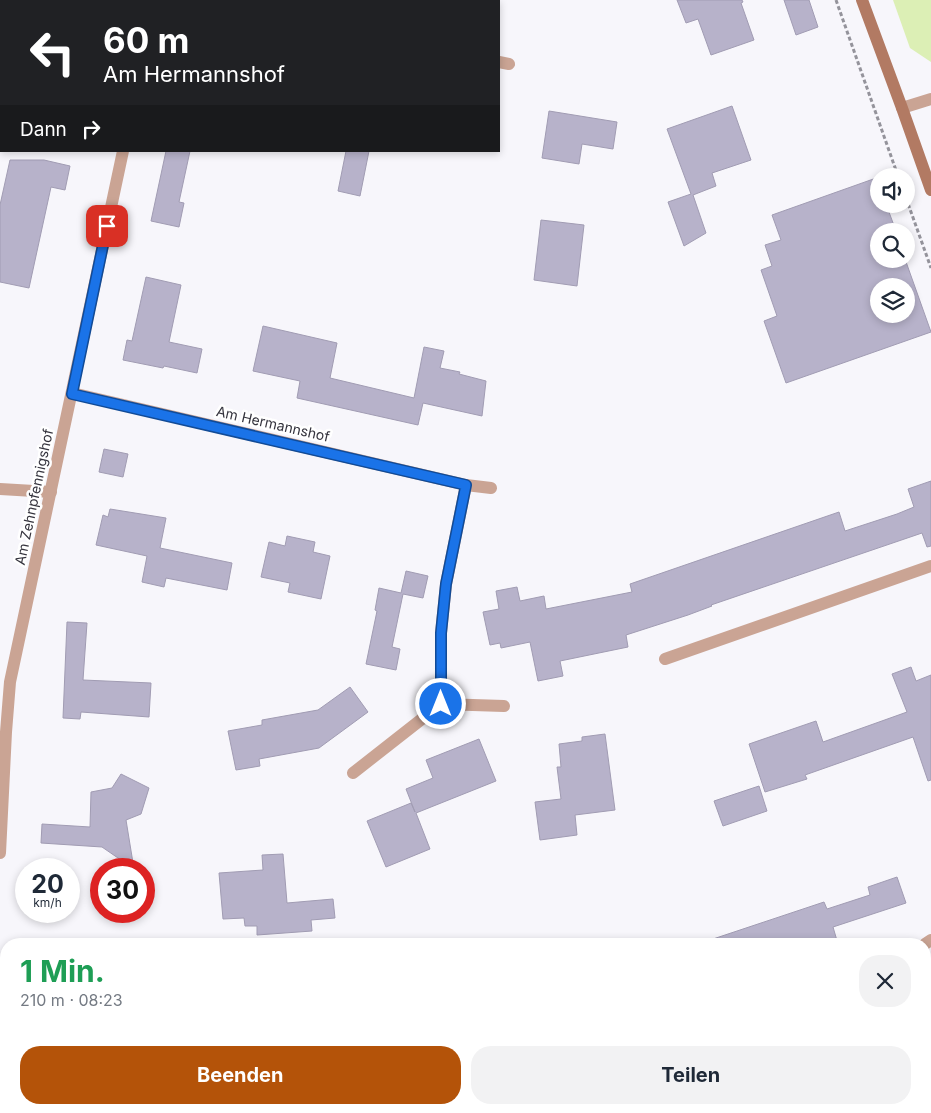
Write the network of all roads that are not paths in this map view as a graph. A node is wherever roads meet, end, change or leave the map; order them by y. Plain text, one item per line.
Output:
1 (862, 0) edge
2 (931, 100) edge
3 (902, 108) junction
4 (123, 152) edge
5 (931, 190) edge
6 (72, 394) junction
7 (466, 485) junction
8 (491, 488) dead end
9 (0, 489) edge
10 (51, 492) junction
11 (931, 566) edge
12 (665, 659) dead end
13 (441, 704) junction
14 (504, 706) dead end
15 (353, 773) dead end
16 (0, 853) edge

1 - 3 main road
2 - 3 street
3 - 5 main road
4 - 6 street, Am Zehnpfennigshof
6 - 7 street, Am Hermannshof
6 - 10 street, Am Zehnpfennigshof
7 - 8 street, Am Hermannshof
7 - 13 street
9 - 10 street
10 - 16 street, Am Zehnpfennigshof
11 - 12 street
13 - 14 street
13 - 15 street

